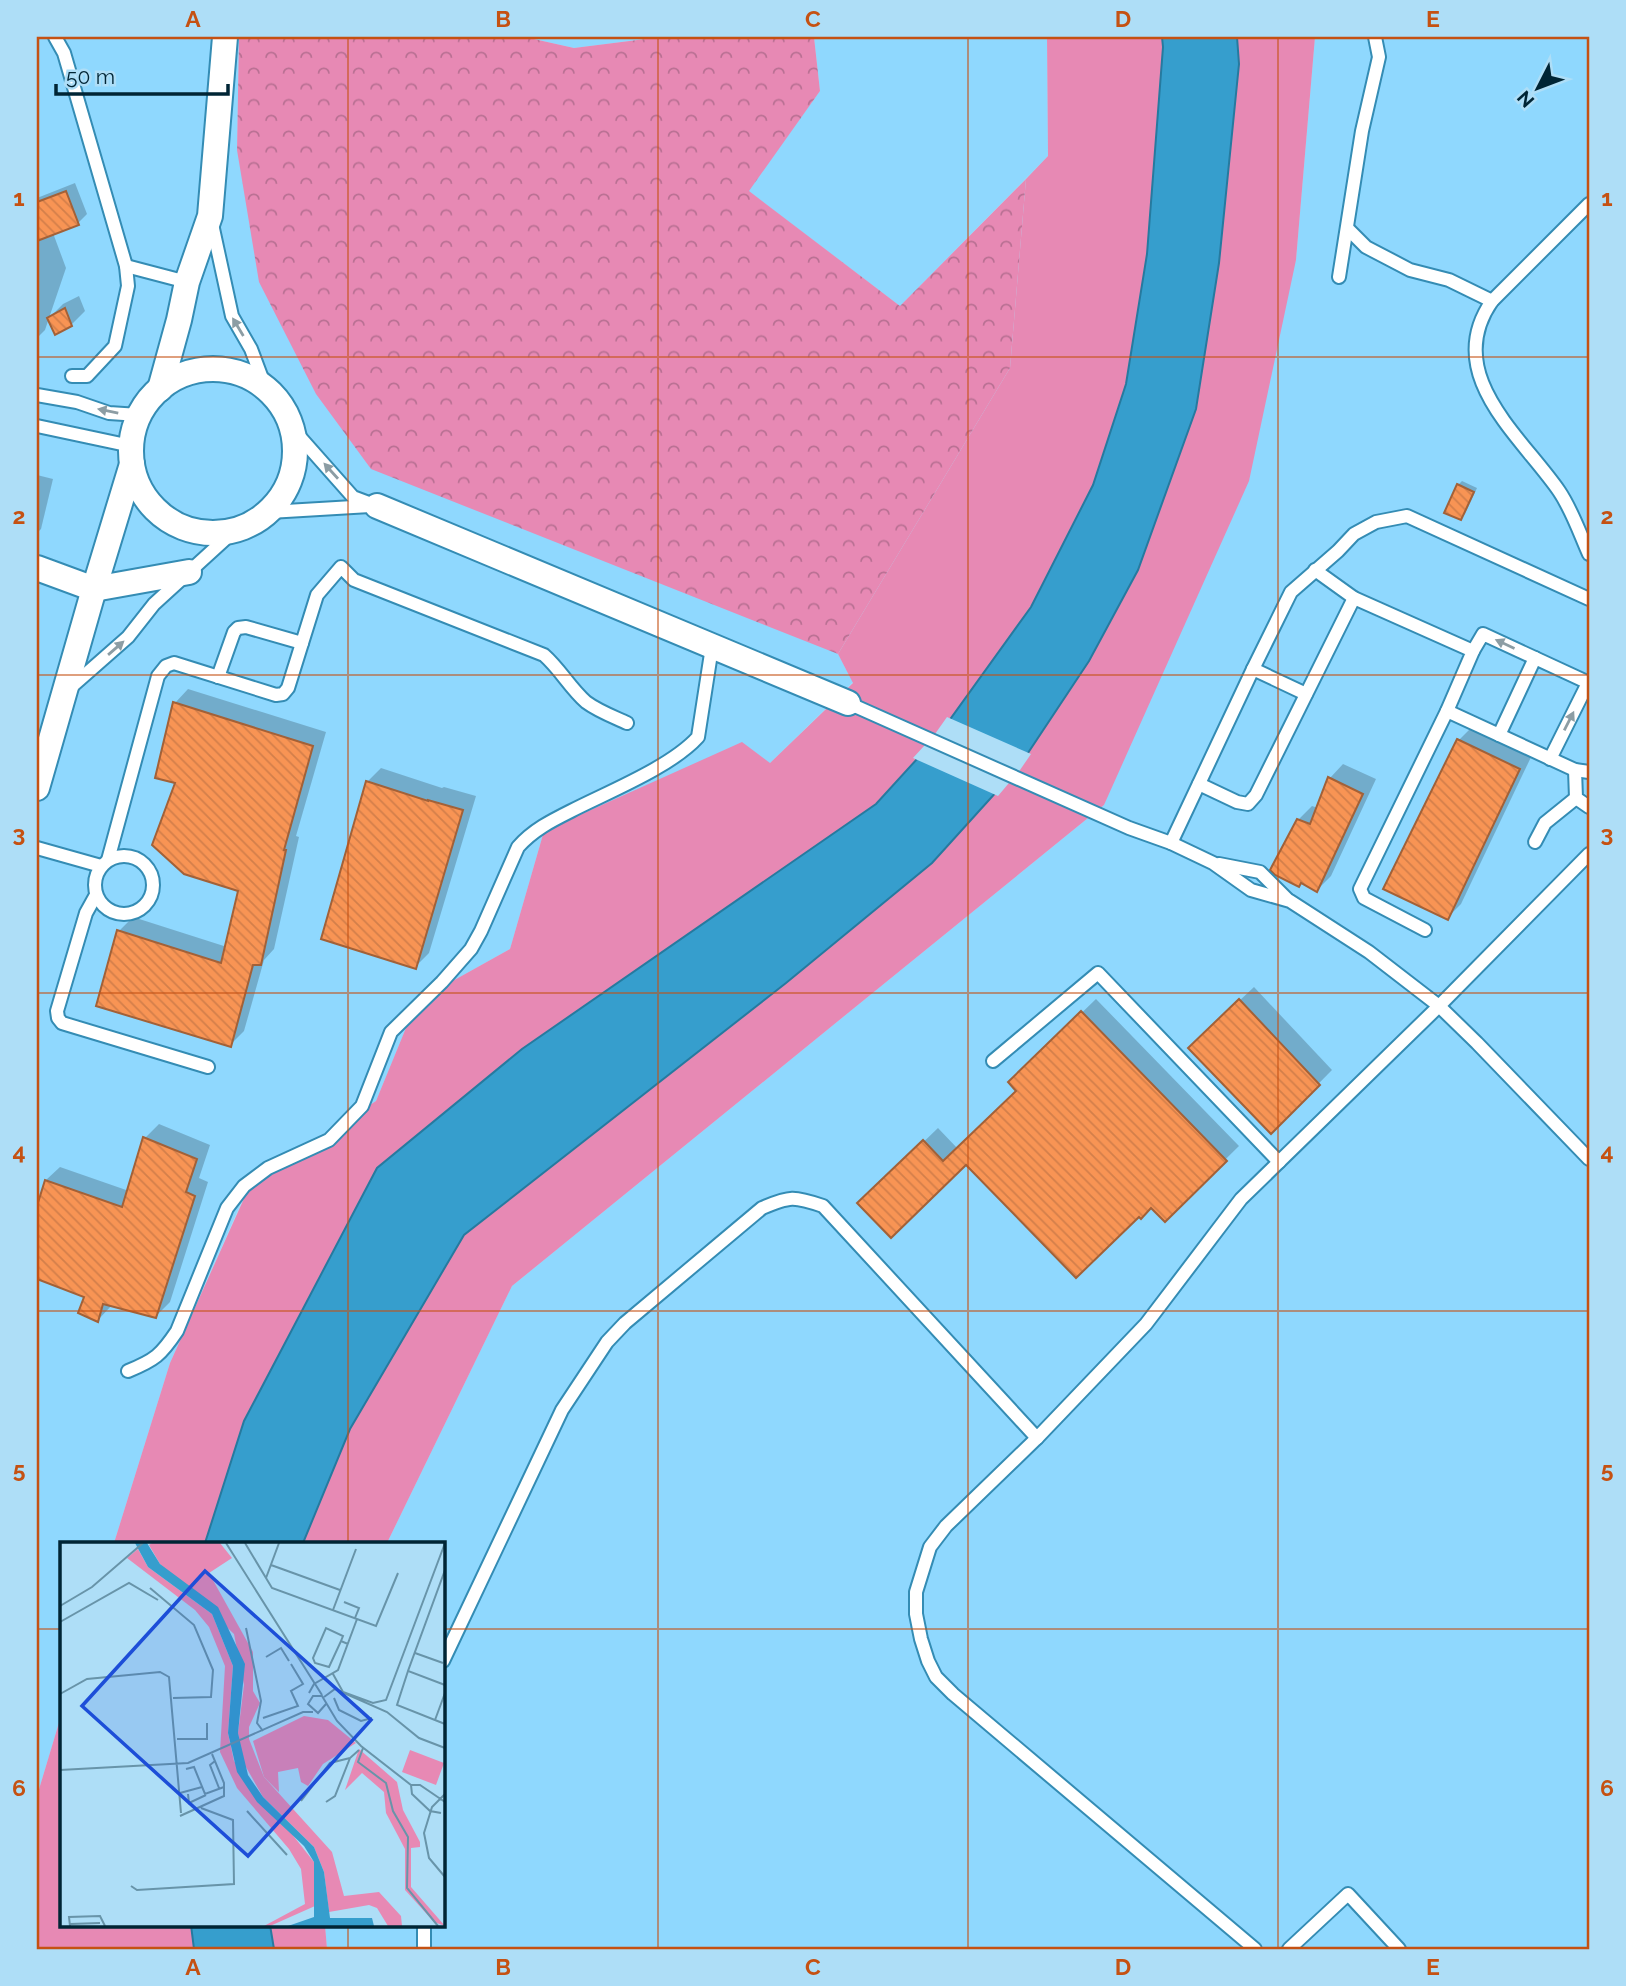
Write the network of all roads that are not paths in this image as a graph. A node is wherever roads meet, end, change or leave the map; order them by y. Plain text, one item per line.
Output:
1 (55, 37) edge
2 (225, 37) edge
3 (1375, 37) edge
4 (1589, 204) edge
5 (210, 216) junction
6 (1348, 229) junction
7 (126, 266) junction
8 (1339, 277) dead end
9 (187, 282) junction
10 (1492, 301) junction
11 (72, 376) dead end
12 (160, 389) junction
13 (266, 389) junction
14 (37, 395) edge
15 (139, 415) junction
16 (37, 426) edge
17 (291, 427) junction
18 (132, 455) junction
19 (377, 506) junction
20 (269, 512) junction
21 (234, 531) junction
22 (1589, 554) edge
23 (37, 568) edge
24 (1315, 570) junction
25 (189, 572) junction
26 (94, 589) junction
27 (1354, 597) junction
28 (1589, 598) edge
29 (302, 643) junction
30 (712, 647) junction
31 (1473, 651) junction
32 (1535, 658) junction
33 (1253, 668) junction
34 (218, 677) junction
35 (1589, 683) edge
36 (64, 692) junction
37 (1306, 694) junction
38 (848, 703) joint
39 (1447, 711) junction
40 (627, 723) dead end
41 (1499, 735) junction
42 (1550, 759) junction
43 (1575, 770) junction
44 (1589, 772) edge
45 (1199, 784) junction
46 (37, 788) edge
47 (1576, 798) junction
48 (1589, 807) edge
49 (1535, 842) dead end
50 (1171, 843) junction
51 (37, 848) edge
52 (1589, 854) edge
53 (104, 863) junction
54 (1213, 863) junction
55 (96, 895) junction
56 (1290, 901) junction
57 (1425, 930) dead end
58 (1439, 1006) junction
59 (993, 1061) dead end
60 (208, 1067) dead end
61 (1589, 1159) edge
62 (1279, 1162) junction
63 (128, 1371) dead end
64 (1037, 1438) junction
65 (444, 1659) edge
66 (424, 1926) edge
67 (424, 1949) edge
68 (1255, 1949) edge
69 (1289, 1949) edge
70 (1399, 1949) edge

1 - 7 lane
2 - 5 street
3 - 6 lane
4 - 10 lane
5 - 9 street
13 -> 5 lane
6 - 8 lane
6 - 10 lane
7 - 9 lane
7 - 11 lane
9 - 12 street
10 - 22 lane
12 - 13 street
12 - 15 street
13 - 17 street
15 -> 14 lane
15 - 18 street
16 - 18 lane
19 -> 17 lane
17 - 20 street
18 - 21 street
18 - 26 street
19 - 20 lane
19 - 30 street
20 - 21 street
21 - 25 lane
23 - 26 street
24 - 27 lane
24 - 28 lane
24 - 33 lane
25 - 26 street
36 -> 25 lane
26 - 36 street
27 - 31 lane
27 - 37 lane
29 - 34 lane
29 - 34 lane
29 - 40 lane
30 - 38 street
30 - 63 lane
32 -> 31 lane
31 - 39 lane
32 - 35 lane
32 - 41 lane
33 - 37 lane
33 - 45 lane
34 - 53 lane
42 -> 35 lane
36 - 46 street
37 - 45 lane
38 - 50 lane
39 - 41 lane
39 - 57 lane
41 - 42 lane
42 - 43 lane
43 - 44 lane
43 - 47 lane
45 - 50 lane
47 - 48 lane
47 - 49 lane
50 - 54 lane
51 - 53 lane
52 - 58 lane
53 - 55 lane
53 - 55 lane
54 - 56 lane
54 - 56 lane
55 - 60 lane
56 - 58 lane
58 - 61 lane
58 - 62 lane
59 - 62 lane
62 - 64 lane
64 - 65 lane
64 - 68 lane
66 - 67 lane
69 - 70 lane

